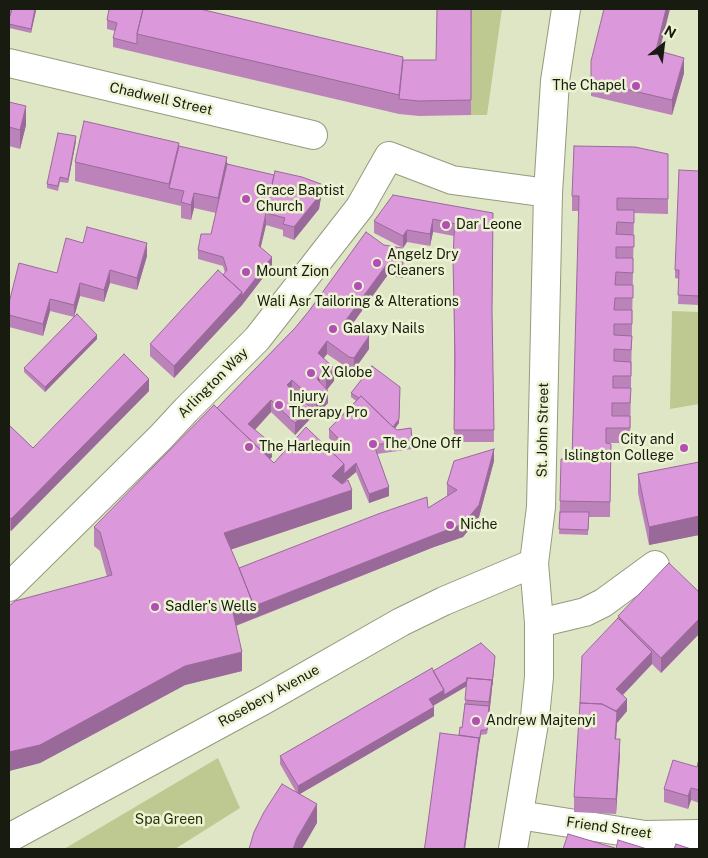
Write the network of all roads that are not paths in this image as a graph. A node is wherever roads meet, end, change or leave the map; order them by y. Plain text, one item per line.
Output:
1 (566, 9) edge
2 (9, 63) edge
3 (313, 135) dead end
4 (548, 193) junction
5 (534, 563) junction
6 (655, 565) dead end
7 (9, 587) edge
8 (539, 623) junction
9 (519, 815) junction
10 (699, 834) edge
11 (9, 838) edge
12 (513, 849) edge

1 - 4 main road, St. John Street
2 - 3 main road, Chadwell Street
4 - 5 main road, St. John Street
4 - 7 main road, Arlington Way
5 - 8 main road, St. John Street
5 - 11 main road, Rosebery Avenue
6 - 8 main road
8 - 9 main road, St. John Street
9 - 10 main road, Friend Street
9 - 12 main road, St. John Street

